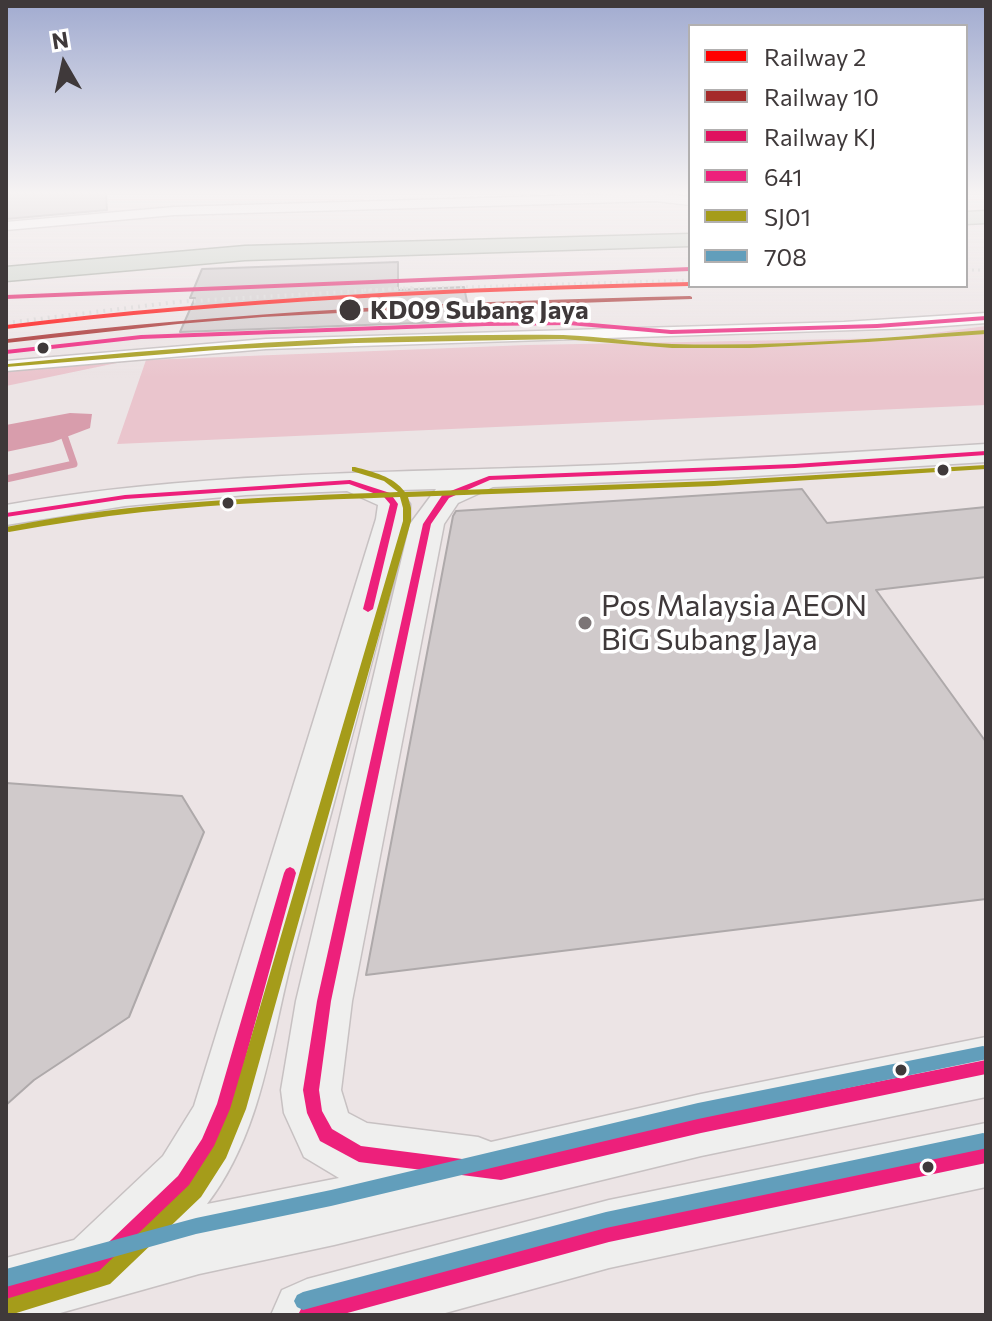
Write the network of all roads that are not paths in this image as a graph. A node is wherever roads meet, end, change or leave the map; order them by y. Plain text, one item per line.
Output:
1 (69, 255) edge
2 (219, 255) edge
3 (6, 261) edge
4 (6, 274) edge
5 (986, 318) edge
6 (6, 366) edge
7 (986, 453) edge
8 (489, 478) junction
9 (350, 482) junction
10 (6, 515) edge
11 (986, 1067) edge
12 (986, 1155) edge
13 (501, 1172) junction
14 (95, 1267) junction
15 (6, 1293) edge
16 (307, 1315) edge

1 - 3 highway
2 - 4 highway
5 - 6 street
7 - 8 main road
8 - 9 main road
8 - 13 main road
9 - 10 main road
9 - 14 main road
11 - 13 main road
12 - 16 main road
13 - 14 main road
14 - 15 main road

